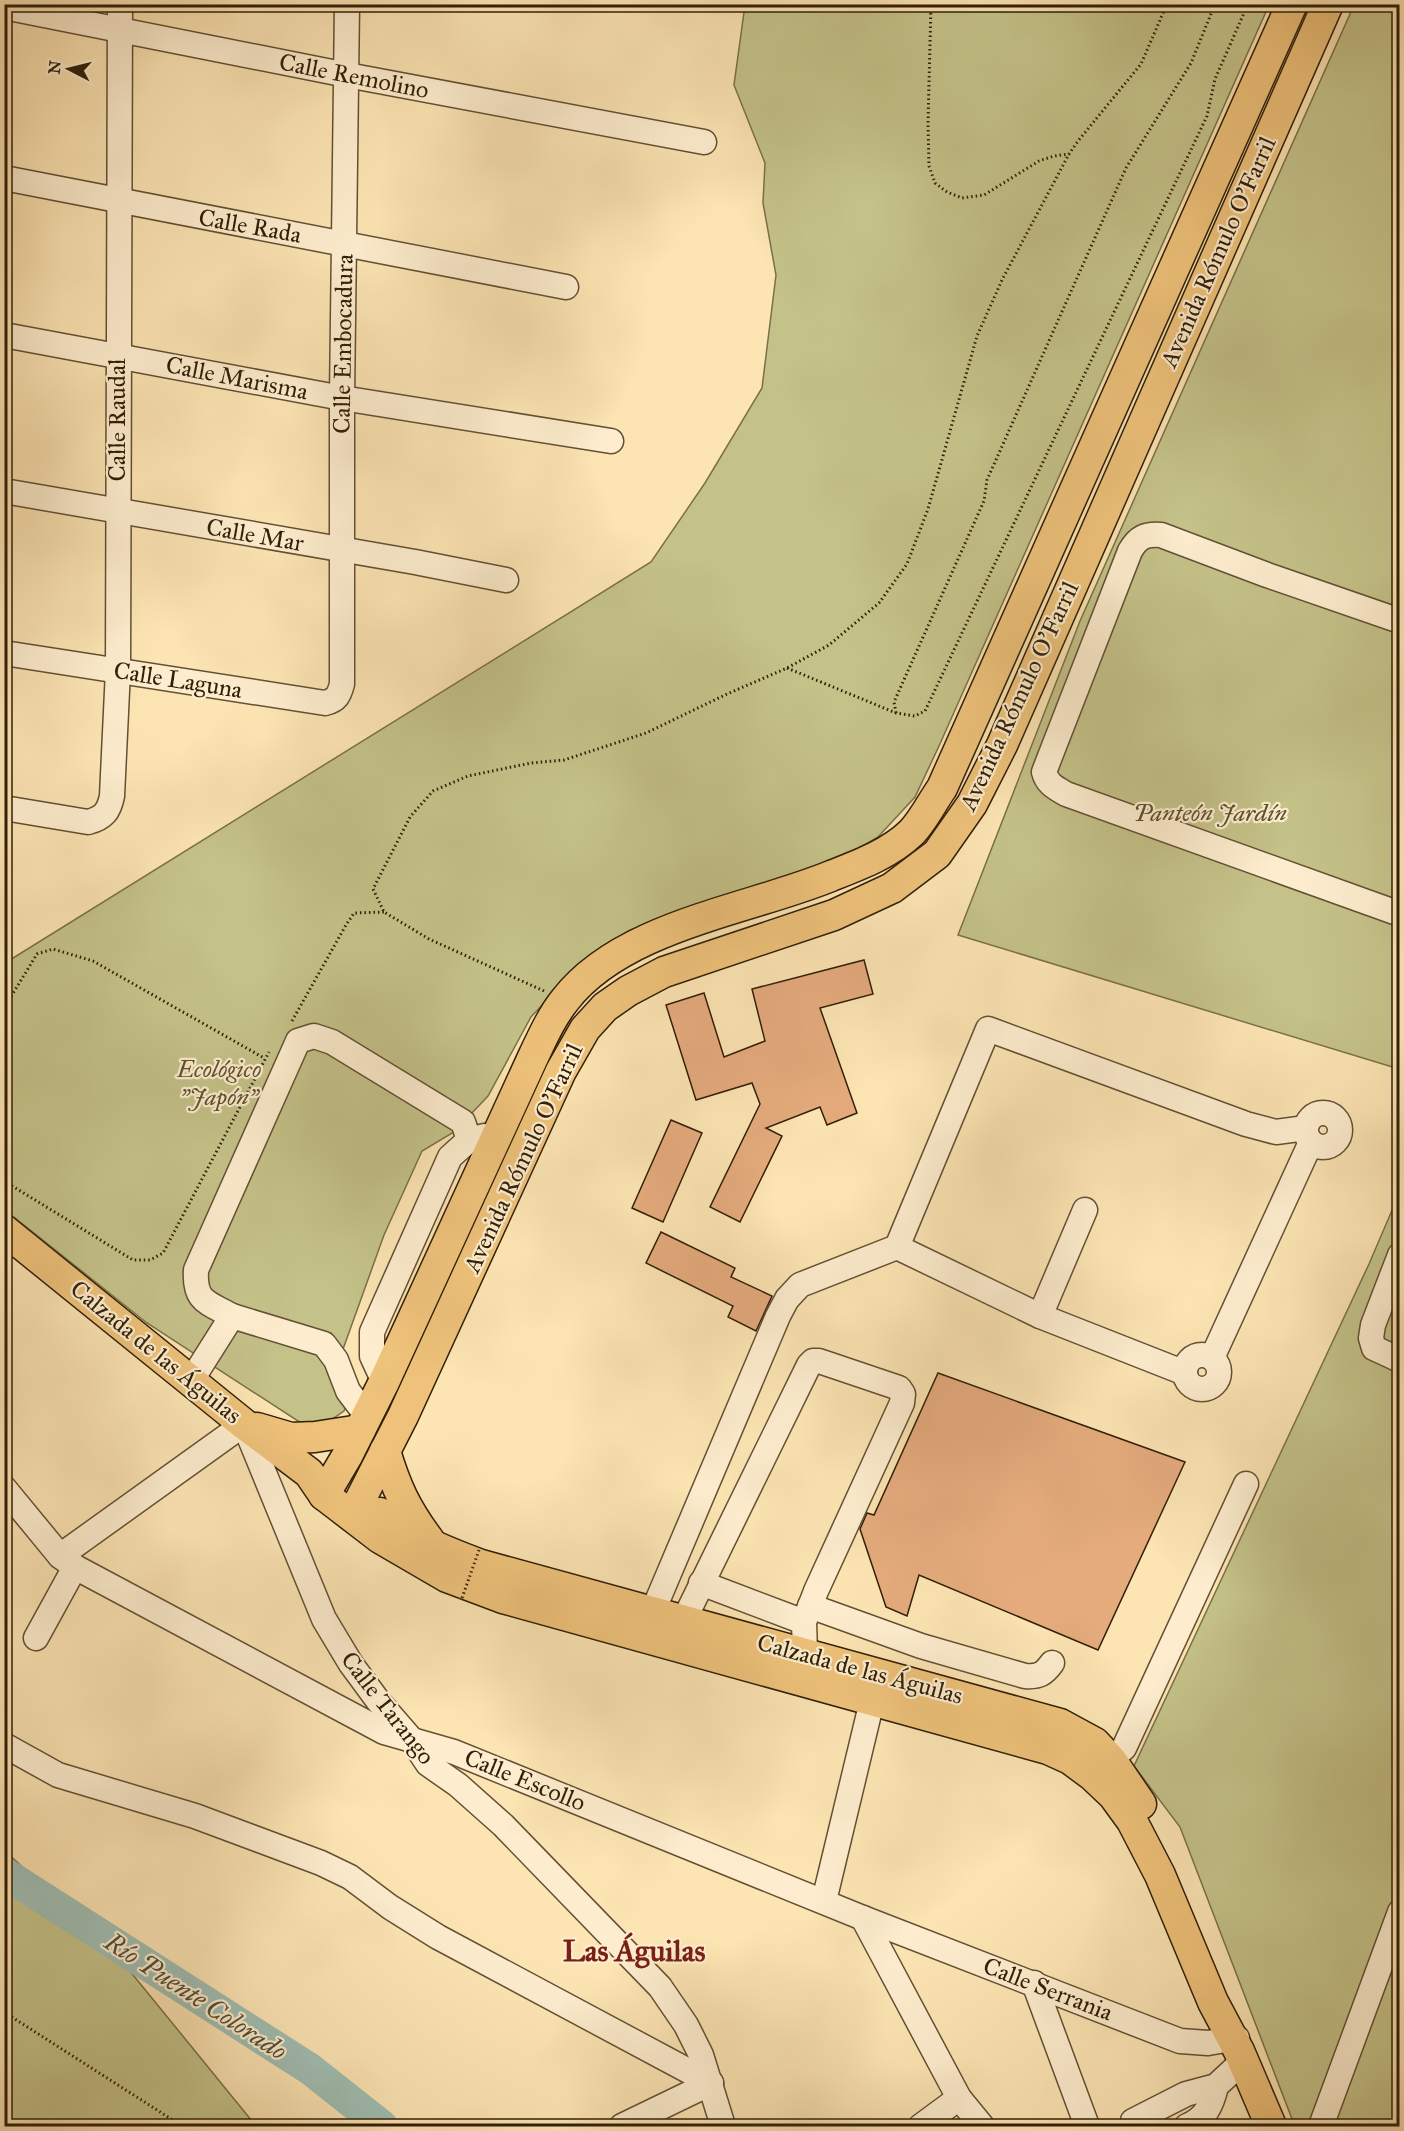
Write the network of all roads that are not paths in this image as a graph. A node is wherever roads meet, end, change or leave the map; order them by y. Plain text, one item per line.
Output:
1 (120, 4) edge
2 (347, 4) edge
3 (1293, 4) edge
4 (1328, 4) edge
5 (4, 7) edge
6 (120, 30) junction
7 (347, 75) junction
8 (704, 142) dead end
9 (4, 178) edge
10 (119, 202) junction
11 (344, 243) junction
12 (566, 286) dead end
13 (4, 335) edge
14 (118, 356) junction
15 (342, 398) junction
16 (612, 441) dead end
17 (4, 491) edge
18 (117, 512) junction
19 (342, 550) junction
20 (506, 580) dead end
21 (1400, 621) edge
22 (4, 653) edge
23 (118, 670) junction
24 (342, 684) joint
25 (4, 808) edge
26 (1400, 914) edge
27 (498, 1132) junction
28 (469, 1140) junction
29 (1085, 1210) dead end
30 (4, 1230) edge
31 (897, 1247) junction
32 (1400, 1255) edge
33 (232, 1316) junction
34 (1040, 1316) junction
35 (1400, 1360) edge
36 (191, 1381) junction
37 (371, 1407) junction
38 (402, 1416) junction
39 (244, 1424) junction
40 (385, 1451) junction
41 (322, 1482) junction
42 (1246, 1484) dead end
43 (4, 1488) edge
44 (357, 1507) junction
45 (432, 1545) junction
46 (68, 1561) junction
47 (701, 1583) junction
48 (653, 1611) junction
49 (807, 1614) junction
50 (684, 1620) junction
51 (36, 1638) dead end
52 (805, 1653) junction
53 (1052, 1663) dead end
54 (872, 1701) junction
55 (412, 1740) junction
56 (4, 1745) edge
57 (1102, 1768) junction
58 (824, 1901) junction
59 (1400, 1912) edge
60 (863, 1917) junction
61 (1034, 1983) junction
62 (1238, 2047) junction
63 (711, 2083) junction
64 (1216, 2086) junction
65 (959, 2098) junction
66 (622, 2127) edge
67 (723, 2127) edge
68 (921, 2127) edge
69 (981, 2127) edge
70 (1087, 2127) edge
71 (1133, 2127) edge
72 (1186, 2127) edge
73 (1271, 2127) edge
74 (1321, 2127) edge

1 - 6 street, Calle Raudal
2 - 7 street, Calle Embocadura
3 - 27 main road, Avenida Rómulo O'Farril
4 - 38 main road, Avenida Rómulo O'Farril
5 - 6 street, Calle Remolino
6 - 7 street, Calle Remolino
6 - 10 street, Calle Raudal
7 - 8 street, Calle Remolino
7 - 11 street, Calle Embocadura
9 - 10 street, Calle Rada
10 - 11 street, Calle Rada
10 - 14 street, Calle Raudal
11 - 12 street, Calle Rada
11 - 15 street, Calle Embocadura
13 - 14 street, Calle Marisma
14 - 15 street, Calle Marisma
14 - 18 street, Calle Raudal
15 - 16 street, Calle Marisma
15 - 19 street, Calle Embocadura
17 - 18 street, Calle Mar
18 - 19 street, Calle Mar
18 - 23 street, Calle Raudal
19 - 20 street, Calle Mar
19 - 24 street, Calle Embocadura
21 - 26 street
22 - 23 street, Calle Laguna
23 - 24 street, Calle Laguna
23 - 25 street, Calle Raudal
27 - 28 street
27 - 37 main road, Avenida Rómulo O'Farril
28 - 33 street
28 - 37 street
29 - 34 street
30 - 36 main road, Calzada de las Águilas
31 - 34 street
31 - 34 street
31 - 48 street
32 - 35 street
33 - 36 street
33 - 37 street
36 - 39 main road, Calzada de las Águilas
37 - 38 main road
37 - 39 main road
37 - 41 main road, Avenida Rómulo O'Farril
38 - 40 main road, Avenida Rómulo O'Farril
39 - 41 main road, Calzada de las Águilas
39 - 46 street
39 - 55 street, Calle Tarango
40 - 44 main road, Avenida Rómulo O'Farril
40 - 45 main road
41 - 44 main road, Calzada de las Águilas
42 - 57 street
43 - 46 street, Calle Escollo
44 - 45 main road, Calzada de las Águilas
44 - 54 main road, Calzada de las Águilas
45 - 48 main road, Calzada de las Águilas
46 - 51 street
46 - 55 street, Calle Escollo
47 - 49 street
47 - 49 street
47 - 50 street
48 - 50 main road, Calzada de las Águilas
49 - 52 street
49 - 53 street
50 - 52 main road, Calzada de las Águilas
52 - 57 main road, Calzada de las Águilas
54 - 57 main road, Calzada de las Águilas
54 - 58 street
55 - 58 street, Calle Escollo
55 - 63 street, Calle Tarango
56 - 63 street
57 - 62 main road, Calzada de las Águilas
58 - 60 street, Calle Escollo
59 - 74 street
60 - 61 street, Calle Serrania
60 - 65 street
61 - 62 street, Calle Serrania
61 - 70 street
62 - 64 street
62 - 73 main road, Calzada de las Águilas
63 - 66 street
63 - 67 street, Calle Tarango
64 - 71 street
64 - 72 street
65 - 68 street
65 - 69 street

